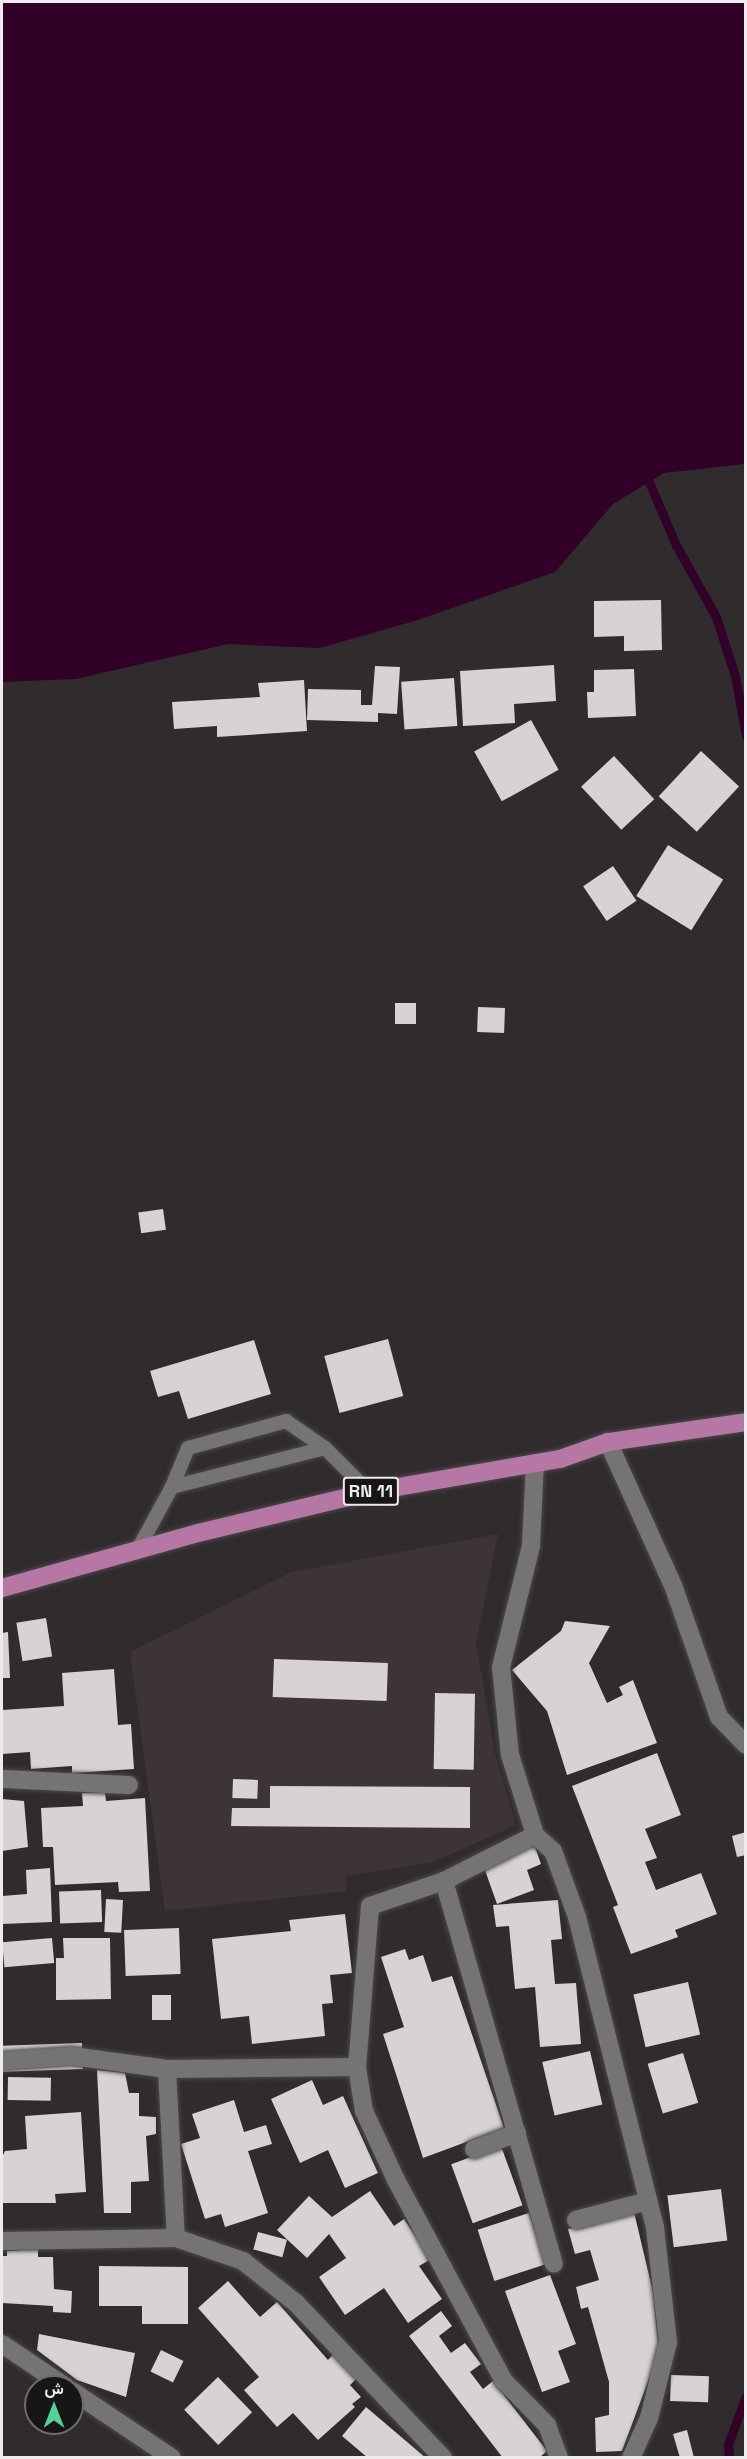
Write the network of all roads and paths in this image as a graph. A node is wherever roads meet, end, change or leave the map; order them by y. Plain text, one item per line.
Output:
1 (746, 1422) edge
2 (608, 1442) junction
3 (325, 1448) junction
4 (535, 1463) junction
5 (172, 1487) junction
6 (369, 1492) junction
7 (138, 1550) junction
8 (2, 1588) edge
9 (746, 1745) edge
10 (2, 1779) edge
11 (129, 1785) dead end
12 (535, 1835) junction
13 (444, 1881) junction
14 (2, 2061) edge
15 (357, 2067) junction
16 (166, 2069) junction
17 (517, 2133) junction
18 (474, 2149) dead end
19 (648, 2201) junction
20 (576, 2220) dead end
21 (176, 2238) junction
22 (2, 2241) edge
23 (554, 2264) dead end
24 (2, 2344) edge
25 (48, 2375) edge
26 (84, 2399) edge
27 (172, 2457) edge
28 (443, 2457) edge
29 (559, 2457) edge
30 (631, 2457) edge

1 - 2 main road, RN 11
2 - 4 main road, RN 11
2 - 9 street
3 - 5 lane
3 - 5 lane
3 - 6 lane
4 - 6 main road, RN 11
4 - 12 street
5 - 7 lane
6 - 7 main road, RN 11
7 - 8 main road, RN 11
10 - 11 street
12 - 13 street
12 - 19 street
13 - 15 street
13 - 17 street
14 - 16 street
15 - 16 street
15 - 29 street
16 - 21 street
17 - 18 street
17 - 23 street
19 - 20 street
19 - 30 street
21 - 22 street
21 - 28 street
24 - 25 street
26 - 27 street

